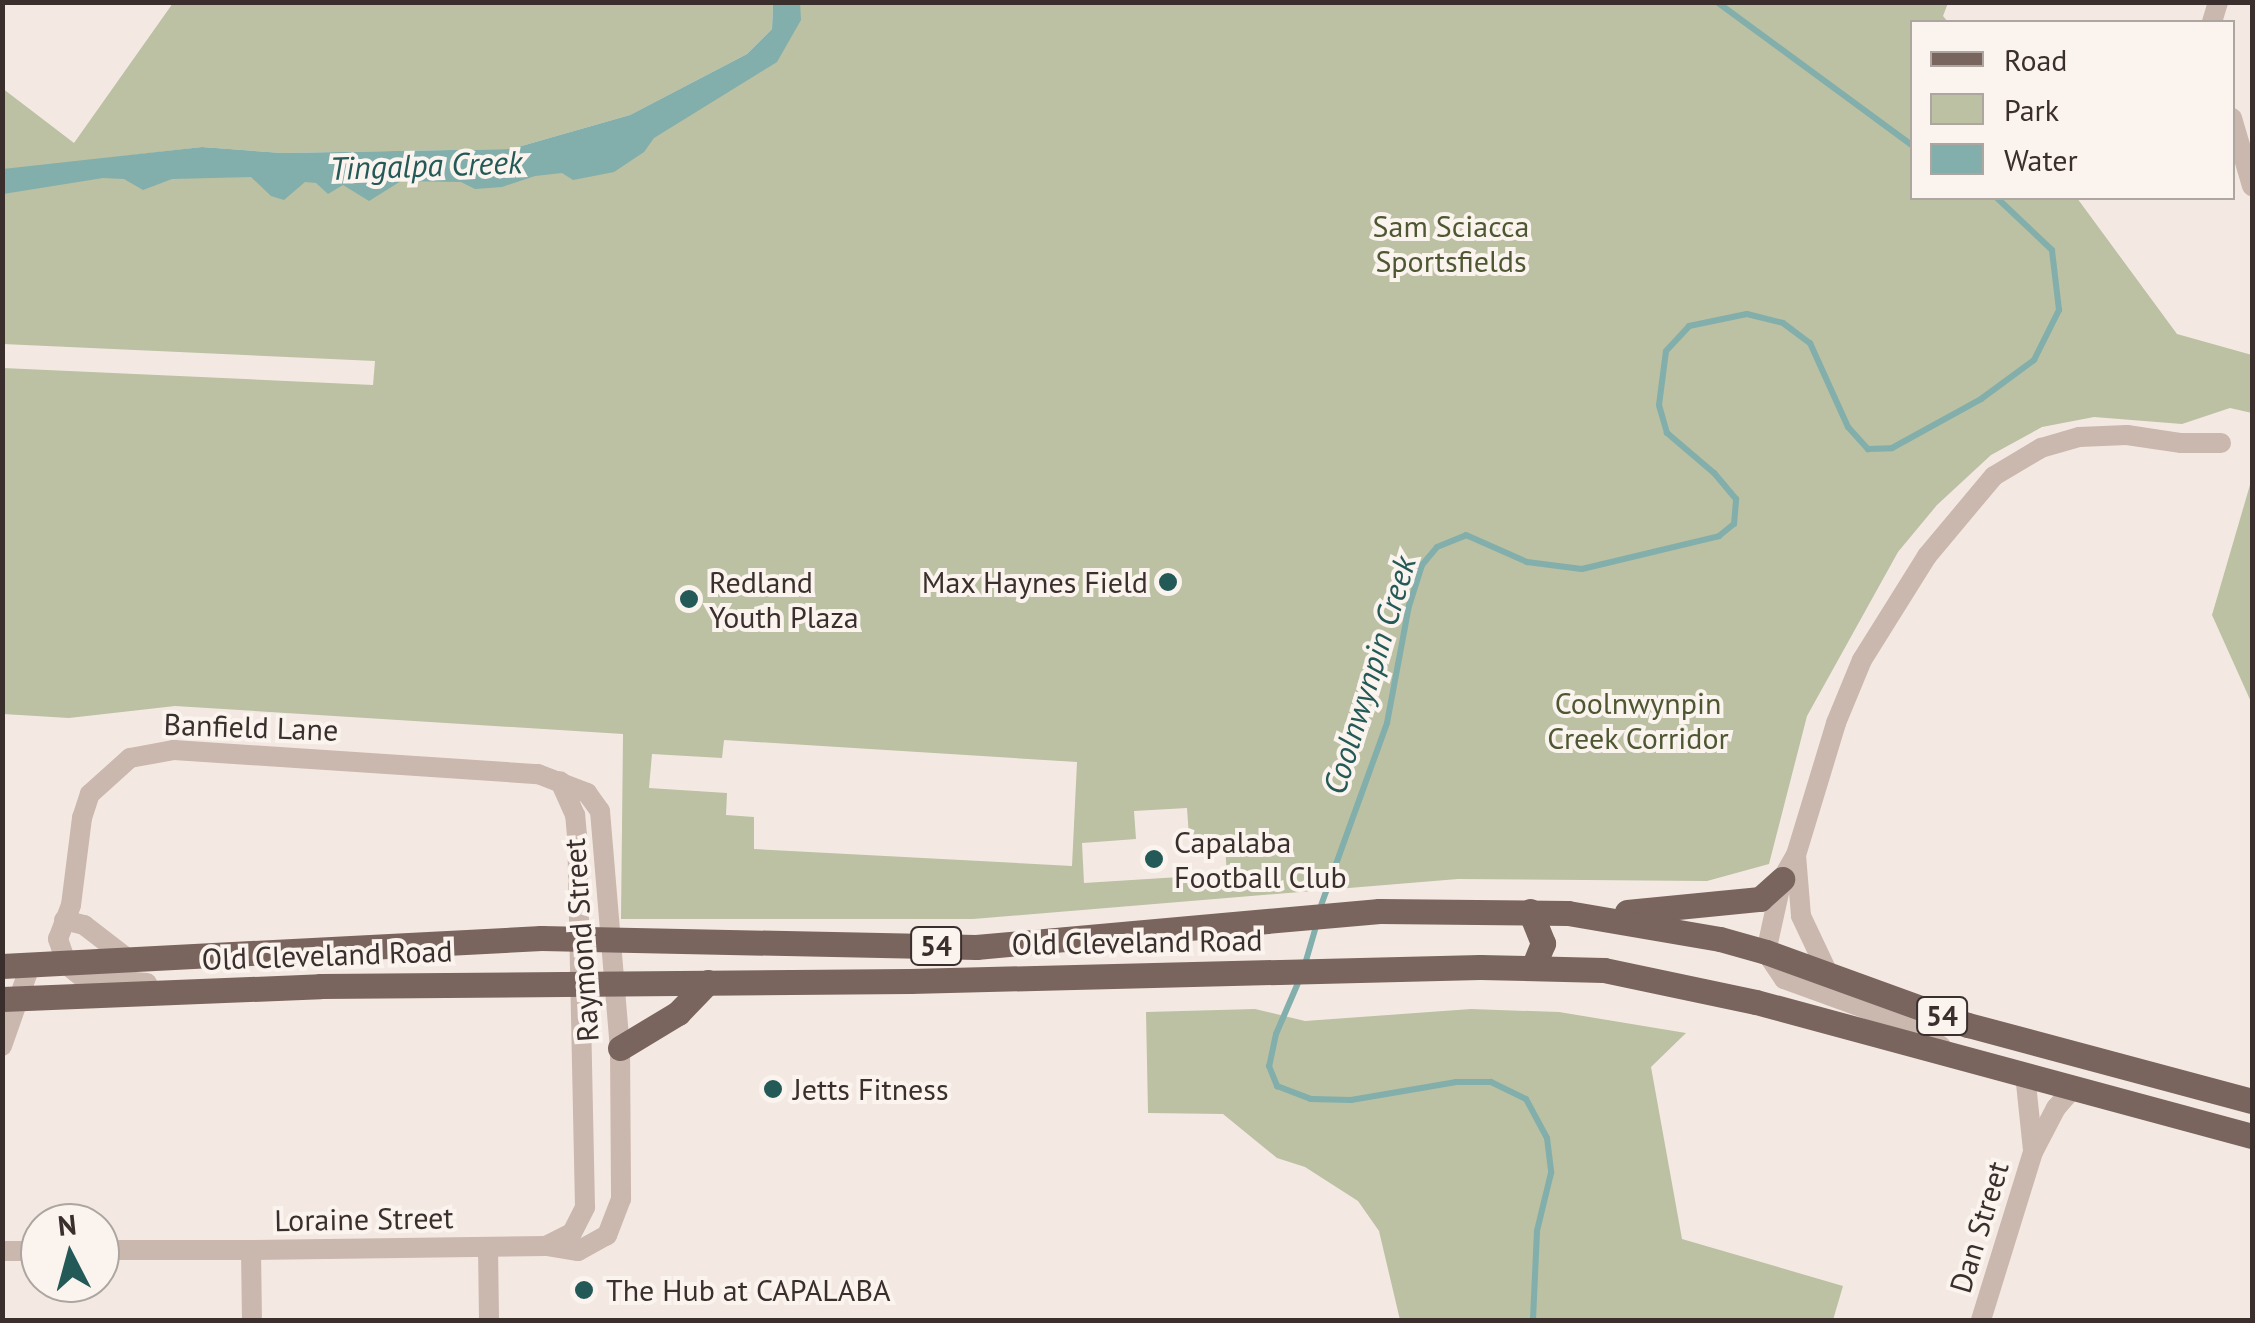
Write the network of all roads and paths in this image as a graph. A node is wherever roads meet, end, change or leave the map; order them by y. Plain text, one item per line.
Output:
1 (2235, 128) edge
2 (2252, 186) edge
3 (2221, 443) dead end
4 (560, 782) junction
5 (1796, 856) junction
6 (1782, 879) junction
7 (1530, 911) junction
8 (1592, 916) junction
9 (64, 920) junction
10 (579, 939) junction
11 (610, 941) junction
12 (1766, 952) junction
13 (132, 962) junction
14 (68, 965) junction
15 (2, 966) edge
16 (30, 966) junction
17 (1533, 968) junction
18 (1827, 971) junction
19 (580, 982) junction
20 (616, 982) junction
21 (708, 982) junction
22 (262, 988) junction
23 (10, 999) edge
24 (2, 1046) edge
25 (620, 1048) junction
26 (1956, 1055) junction
27 (2025, 1074) junction
28 (2074, 1087) junction
29 (2252, 1101) edge
30 (2252, 1136) edge
31 (2034, 1152) junction
32 (546, 1246) junction
33 (488, 1247) junction
34 (120, 1250) edge
35 (251, 1250) junction
36 (252, 1320) edge
37 (489, 1320) edge
38 (1981, 1320) edge

1 - 2 street
3 - 5 street
4 - 9 street, Banfield Lane
4 - 10 street, Raymond Street
4 - 11 street, Raymond Street
5 - 6 street
5 - 18 street
6 - 8 main road
6 - 12 street
7 - 8 main road, Old Cleveland Road / 54
7 - 11 main road, Old Cleveland Road / 54
7 - 17 main road
8 - 12 main road, Old Cleveland Road / 54
9 - 13 street
9 - 14 street, Banfield Lane
10 - 11 main road, Old Cleveland Road / 54
10 - 13 main road, Old Cleveland Road / 54
10 - 19 street, Raymond Street
11 - 20 street, Raymond Street
12 - 18 main road, Old Cleveland Road / 54
12 - 26 street
13 - 14 main road, Old Cleveland Road / 54
14 - 16 main road, Old Cleveland Road / 54
14 - 22 street
15 - 16 main road, Old Cleveland Road / 54
16 - 23 street
17 - 21 main road, Old Cleveland Road / 54
17 - 26 main road, Old Cleveland Road / 54
18 - 29 main road, Old Cleveland Road / 54
19 - 20 main road, Old Cleveland Road / 54
19 - 22 main road, Old Cleveland Road / 54
19 - 32 street, Raymond Street
20 - 21 main road, Old Cleveland Road / 54
20 - 25 street, Raymond Street
21 - 25 main road
22 - 23 main road, Old Cleveland Road / 54
23 - 24 street
25 - 32 street, Raymond Street
26 - 27 main road, Old Cleveland Road / 54
27 - 28 main road, Old Cleveland Road / 54
27 - 31 street, Dan Street
28 - 30 main road, Old Cleveland Road / 54
28 - 31 street, Dan Street
31 - 38 street, Dan Street
32 - 33 street, Raymond Street
33 - 35 street, Loraine Street
33 - 37 street
34 - 35 street
35 - 36 street, Loraine Street

